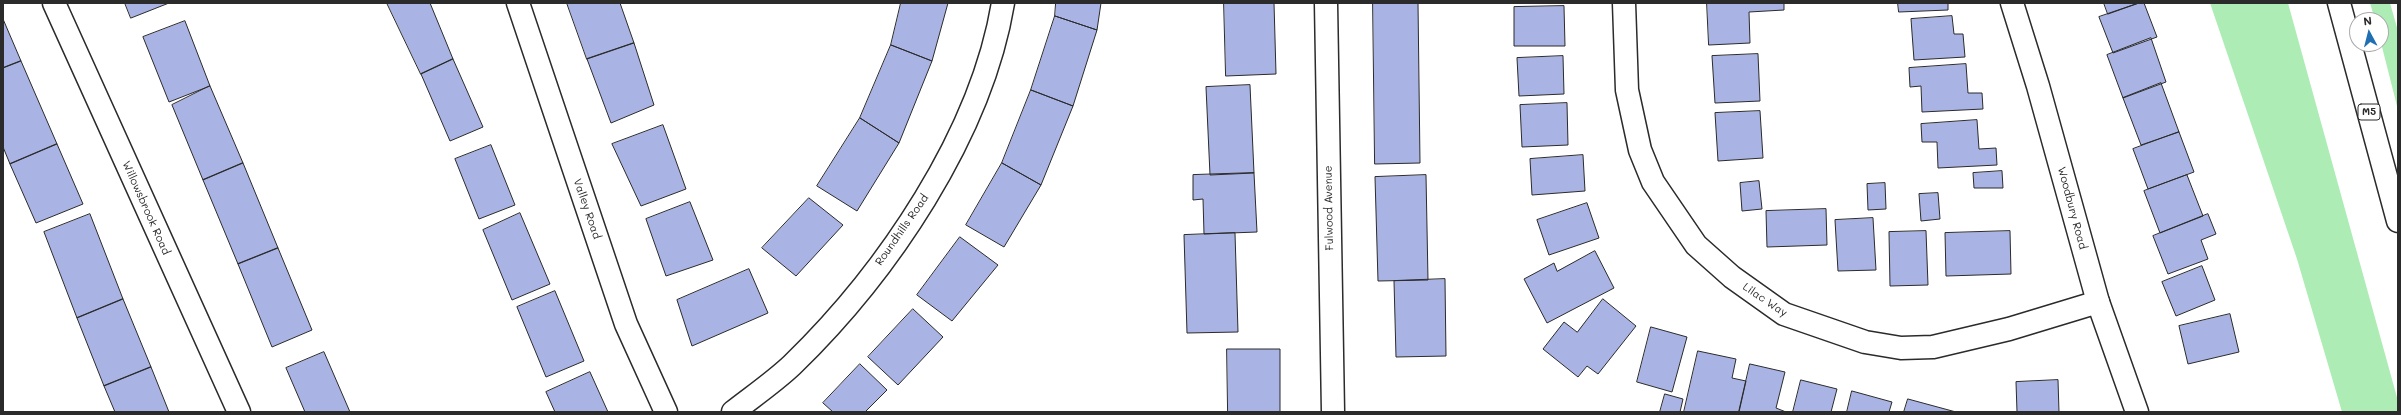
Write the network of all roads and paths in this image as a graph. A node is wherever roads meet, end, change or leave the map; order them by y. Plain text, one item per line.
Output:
1 (54, 3) edge
2 (518, 3) edge
3 (1003, 3) edge
4 (1326, 3) edge
5 (1624, 3) edge
6 (2012, 3) edge
7 (2339, 3) edge
8 (2398, 221) edge
9 (2098, 302) junction
10 (239, 412) edge
11 (666, 412) edge
12 (733, 412) edge
13 (1333, 412) edge
14 (2137, 412) edge

1 - 10 main road, Willowsbrook Road
2 - 11 main road, Valley Road
3 - 12 main road, Roundhills Road
4 - 13 main road, Fulwood Avenue
5 - 9 main road, Lilac Way
6 - 9 main road, Woodbury Road
7 - 8 main road, M5
9 - 14 main road, Woodbury Road

